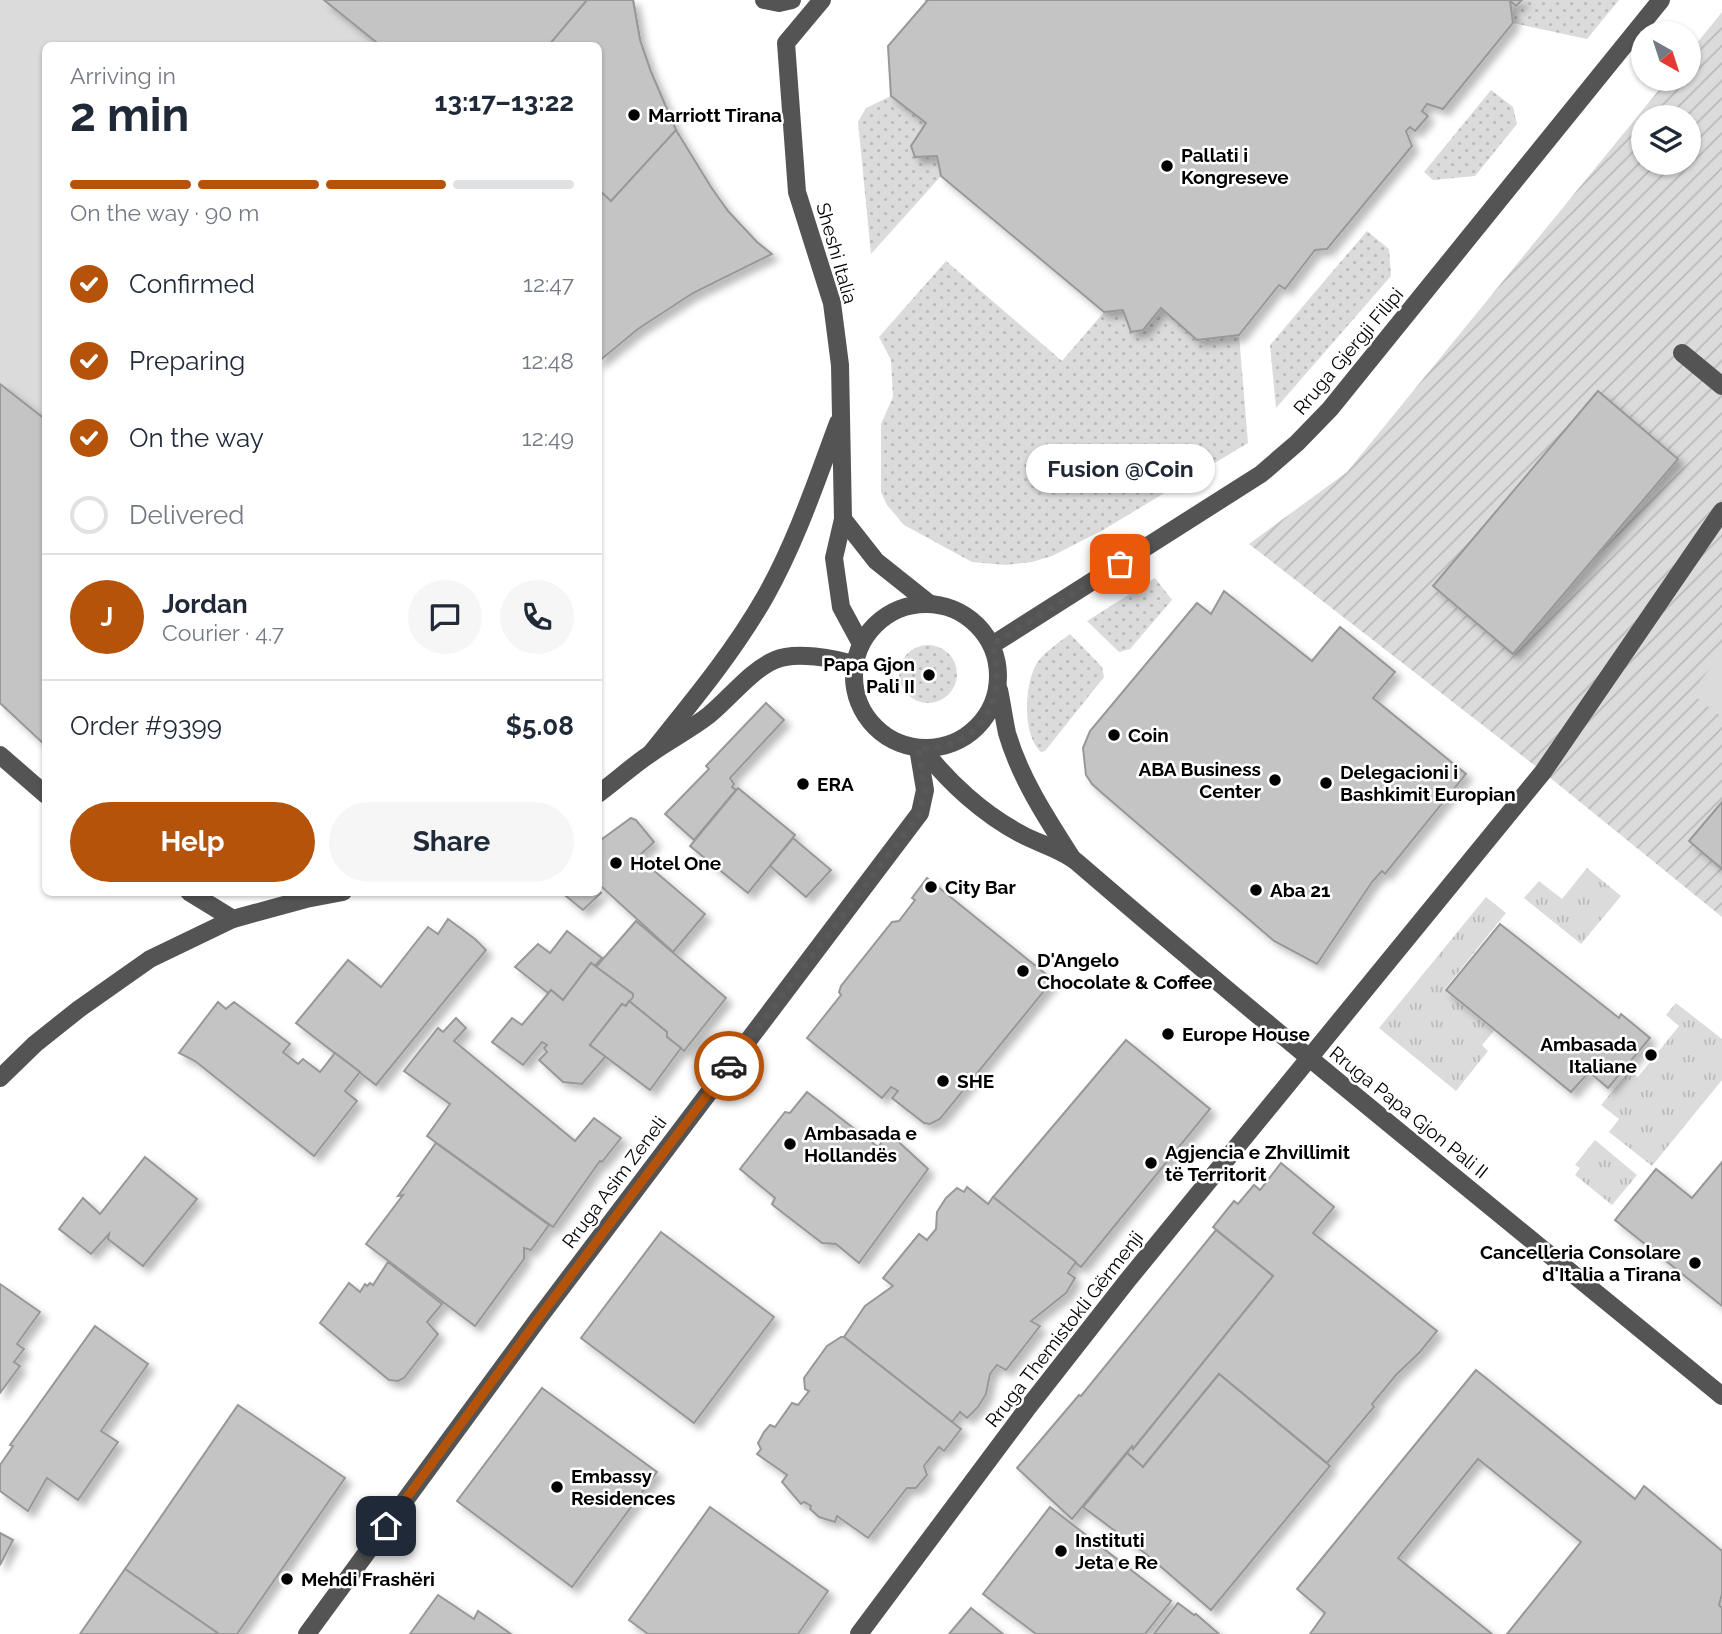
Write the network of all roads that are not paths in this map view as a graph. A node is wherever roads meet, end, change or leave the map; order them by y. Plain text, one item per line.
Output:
1 (764, 0) edge
2 (792, 0) edge
3 (822, 0) edge
4 (1661, 0) edge
5 (1682, 353) dead end
6 (1722, 386) edge
7 (841, 414) junction
8 (1722, 511) edge
9 (843, 519) junction
10 (930, 604) junction
11 (861, 643) junction
12 (992, 645) junction
13 (855, 665) junction
14 (998, 683) junction
15 (920, 748) junction
16 (651, 752) junction
17 (0, 755) edge
18 (602, 790) edge
19 (42, 792) edge
20 (1072, 858) junction
21 (196, 896) edge
22 (322, 896) edge
23 (233, 919) junction
24 (1309, 1057) junction
25 (0, 1078) edge
26 (1722, 1396) edge
27 (307, 1634) edge
28 (859, 1634) edge

1 - 2 street
3 - 7 street, Sheshi Italia
4 - 12 street, Rruga Gjergji Filipi
5 - 6 street
7 - 9 street, Sheshi Italia
7 - 16 street
8 - 24 street, Rruga Themistokli Gërmenji
9 - 10 street
9 - 11 street, Sheshi Italia
10 - 11 street
10 - 12 street
11 - 13 street
12 - 14 street
13 - 15 street
13 - 16 street
14 - 15 street
14 - 20 street, Rruga Papa Gjon Pali II
15 - 20 street, Rruga Papa Gjon Pali II
15 - 27 street, Rruga Asim Zeneli
16 - 18 street
17 - 19 street
20 - 24 street, Rruga Papa Gjon Pali II
21 - 23 street
22 - 23 street
23 - 25 street
24 - 26 street, Rruga Papa Gjon Pali II
24 - 28 street, Rruga Themistokli Gërmenji

